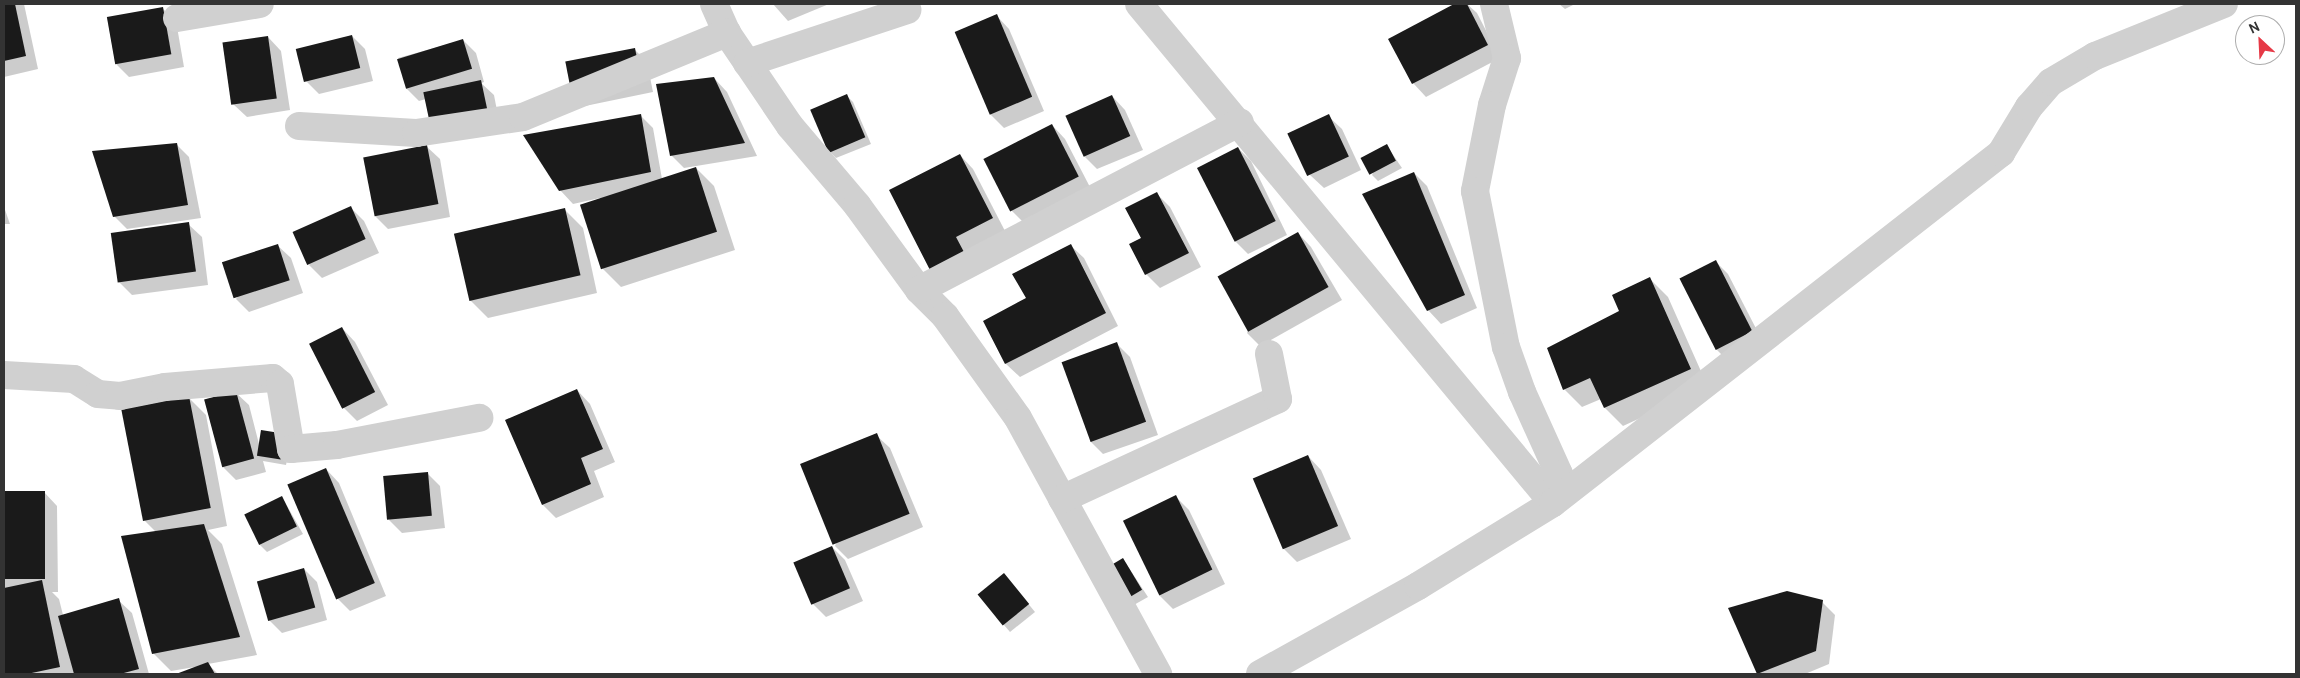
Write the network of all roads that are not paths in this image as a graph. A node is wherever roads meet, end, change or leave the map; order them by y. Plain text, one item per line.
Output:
1 (260, 4) edge
2 (714, 4) edge
3 (1140, 4) edge
4 (1494, 4) edge
5 (2224, 4) edge
6 (907, 10) dead end
7 (177, 18) dead end
8 (727, 33) junction
9 (747, 63) junction
10 (1240, 122) junction
11 (299, 126) dead end
12 (919, 290) junction
13 (1269, 354) dead end
14 (4, 376) edge
15 (479, 418) dead end
16 (1062, 499) junction
17 (1553, 503) junction
18 (1158, 674) edge
19 (1260, 674) edge

1 - 7 street
2 - 8 street
3 - 10 street
4 - 17 street
5 - 17 street
6 - 9 street
8 - 9 street
8 - 11 street
9 - 12 street
10 - 12 street
10 - 17 street
12 - 16 street
13 - 16 street
14 - 15 street
16 - 18 street
17 - 19 street

